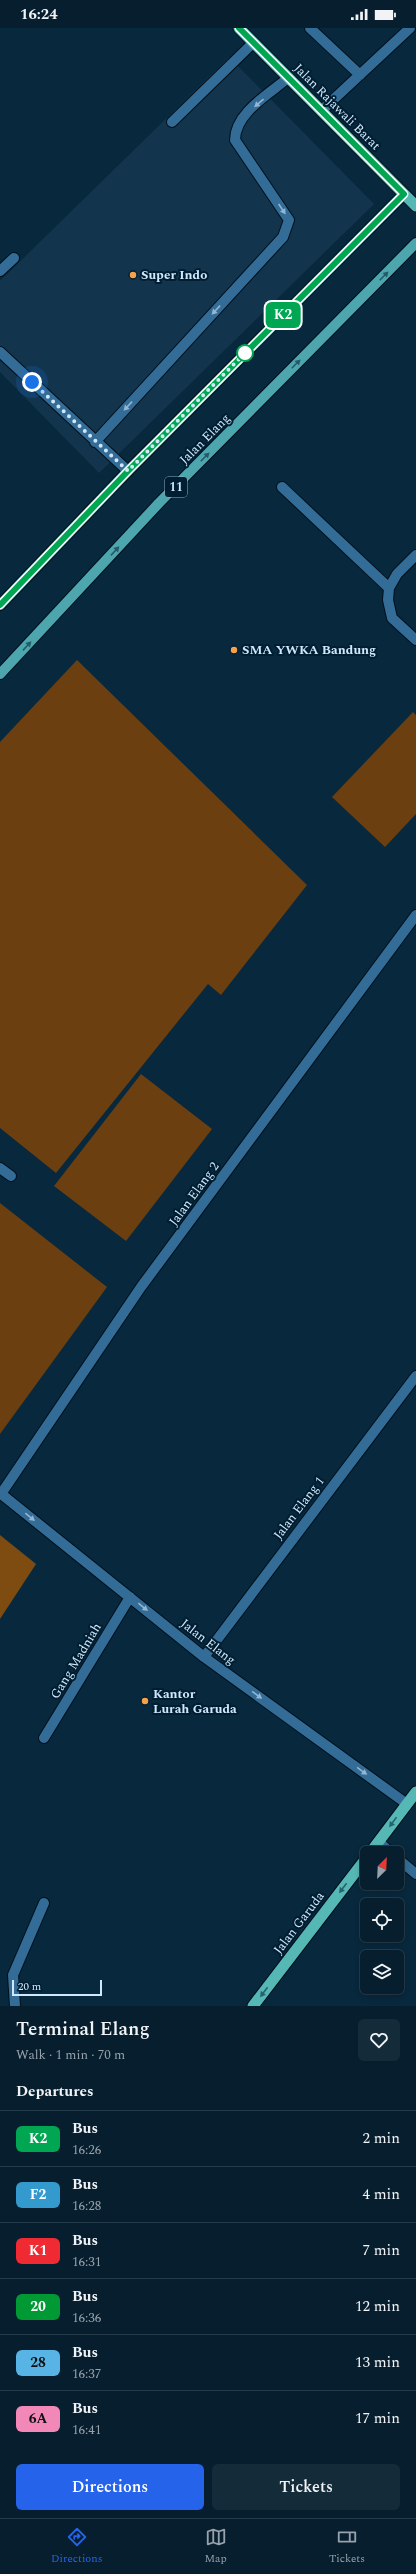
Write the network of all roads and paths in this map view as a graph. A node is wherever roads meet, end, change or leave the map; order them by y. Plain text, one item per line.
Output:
1 (239, 28) edge
2 (310, 28) edge
3 (410, 28) edge
4 (253, 43) junction
5 (360, 75) junction
6 (288, 78) junction
7 (321, 111) junction
8 (172, 122) dead end
9 (404, 194) junction
10 (416, 206) edge
11 (416, 243) edge
12 (14, 258) dead end
13 (0, 271) edge
14 (0, 352) edge
15 (95, 442) junction
16 (128, 471) junction
17 (282, 487) dead end
18 (416, 555) edge
19 (389, 588) junction
20 (0, 605) edge
21 (416, 640) edge
22 (0, 674) edge
23 (416, 915) edge
24 (0, 1168) edge
25 (10, 1176) dead end
26 (416, 1376) edge
27 (1, 1494) edge
28 (130, 1597) junction
29 (204, 1656) junction
30 (44, 1738) dead end
31 (416, 1792) edge
32 (407, 1804) junction
33 (379, 1842) junction
34 (376, 1846) edge
35 (383, 1846) edge
36 (404, 1864) edge
37 (360, 1866) edge
38 (416, 1874) edge
39 (44, 1903) dead end
40 (15, 2006) edge
41 (253, 2006) edge

1 - 4 highway, Jalan Rajawali Barat
2 - 5 street
3 - 5 street
4 - 6 highway, Jalan Rajawali Barat
4 - 8 street
5 - 7 street
6 - 7 highway, Jalan Rajawali Barat
6 -> 15 street
7 - 9 highway, Jalan Rajawali Barat
9 - 10 highway, Jalan Rajawali Barat
9 - 16 main road
22 -> 11 main road, Jalan Elang / 11
12 - 13 street
14 - 15 street
15 - 16 street
16 - 20 main road
17 - 19 street
18 - 19 street
19 - 21 street
23 - 27 street, Jalan Elang 2
24 - 25 street
26 - 29 street, Jalan Elang 1
27 -> 28 street, Jalan Elang
28 -> 29 street, Jalan Elang
28 - 30 street, Gang Madniah
29 -> 32 street, Jalan Elang
31 - 32 highway
32 -> 33 highway
33 - 34 highway
33 - 35 street
36 - 38 street
37 -> 41 highway, Jalan Garuda
39 - 40 street

